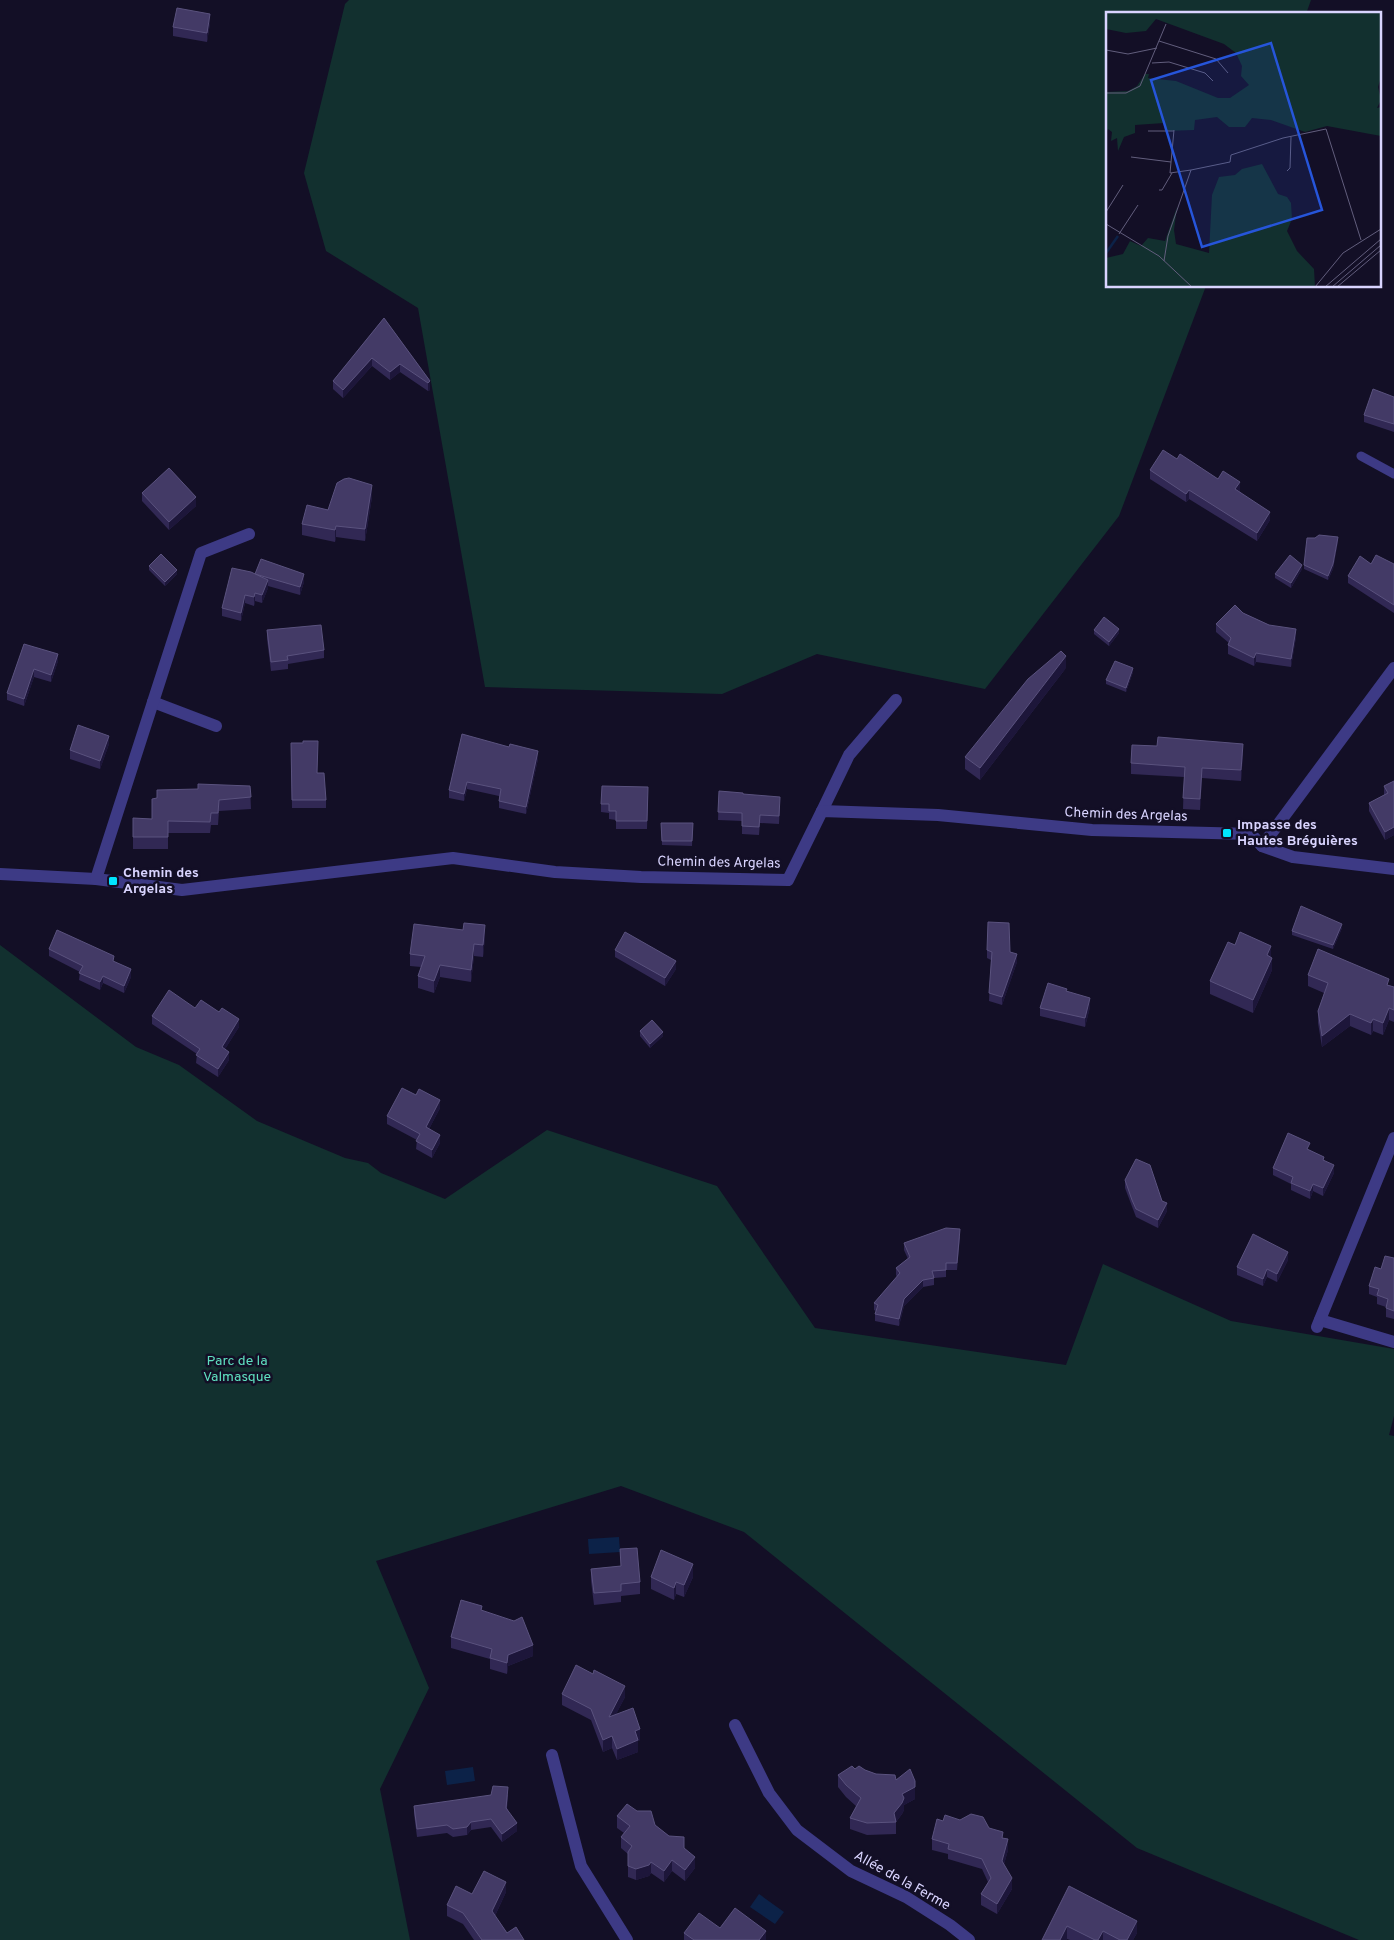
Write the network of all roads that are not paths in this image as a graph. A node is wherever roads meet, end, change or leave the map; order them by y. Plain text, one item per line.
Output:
1 (1360, 456) dead end
2 (1394, 474) edge
3 (249, 534) dead end
4 (1394, 668) edge
5 (896, 700) dead end
6 (153, 702) junction
7 (216, 726) dead end
8 (822, 811) junction
9 (1262, 846) junction
10 (1394, 869) edge
11 (0, 874) edge
12 (96, 879) junction
13 (1394, 1138) edge
14 (1394, 1342) edge
15 (735, 1726) dead end
16 (552, 1755) dead end
17 (627, 1940) edge
18 (969, 1940) edge

1 - 2 lane
3 - 6 street
4 - 9 street
5 - 8 street
6 - 7 street
6 - 12 street
8 - 9 street, Chemin des Argelas
8 - 12 street, Chemin des Argelas
9 - 10 street
11 - 12 street, Chemin des Argelas
13 - 14 street
15 - 18 street, Allée de la Ferme
16 - 17 street

